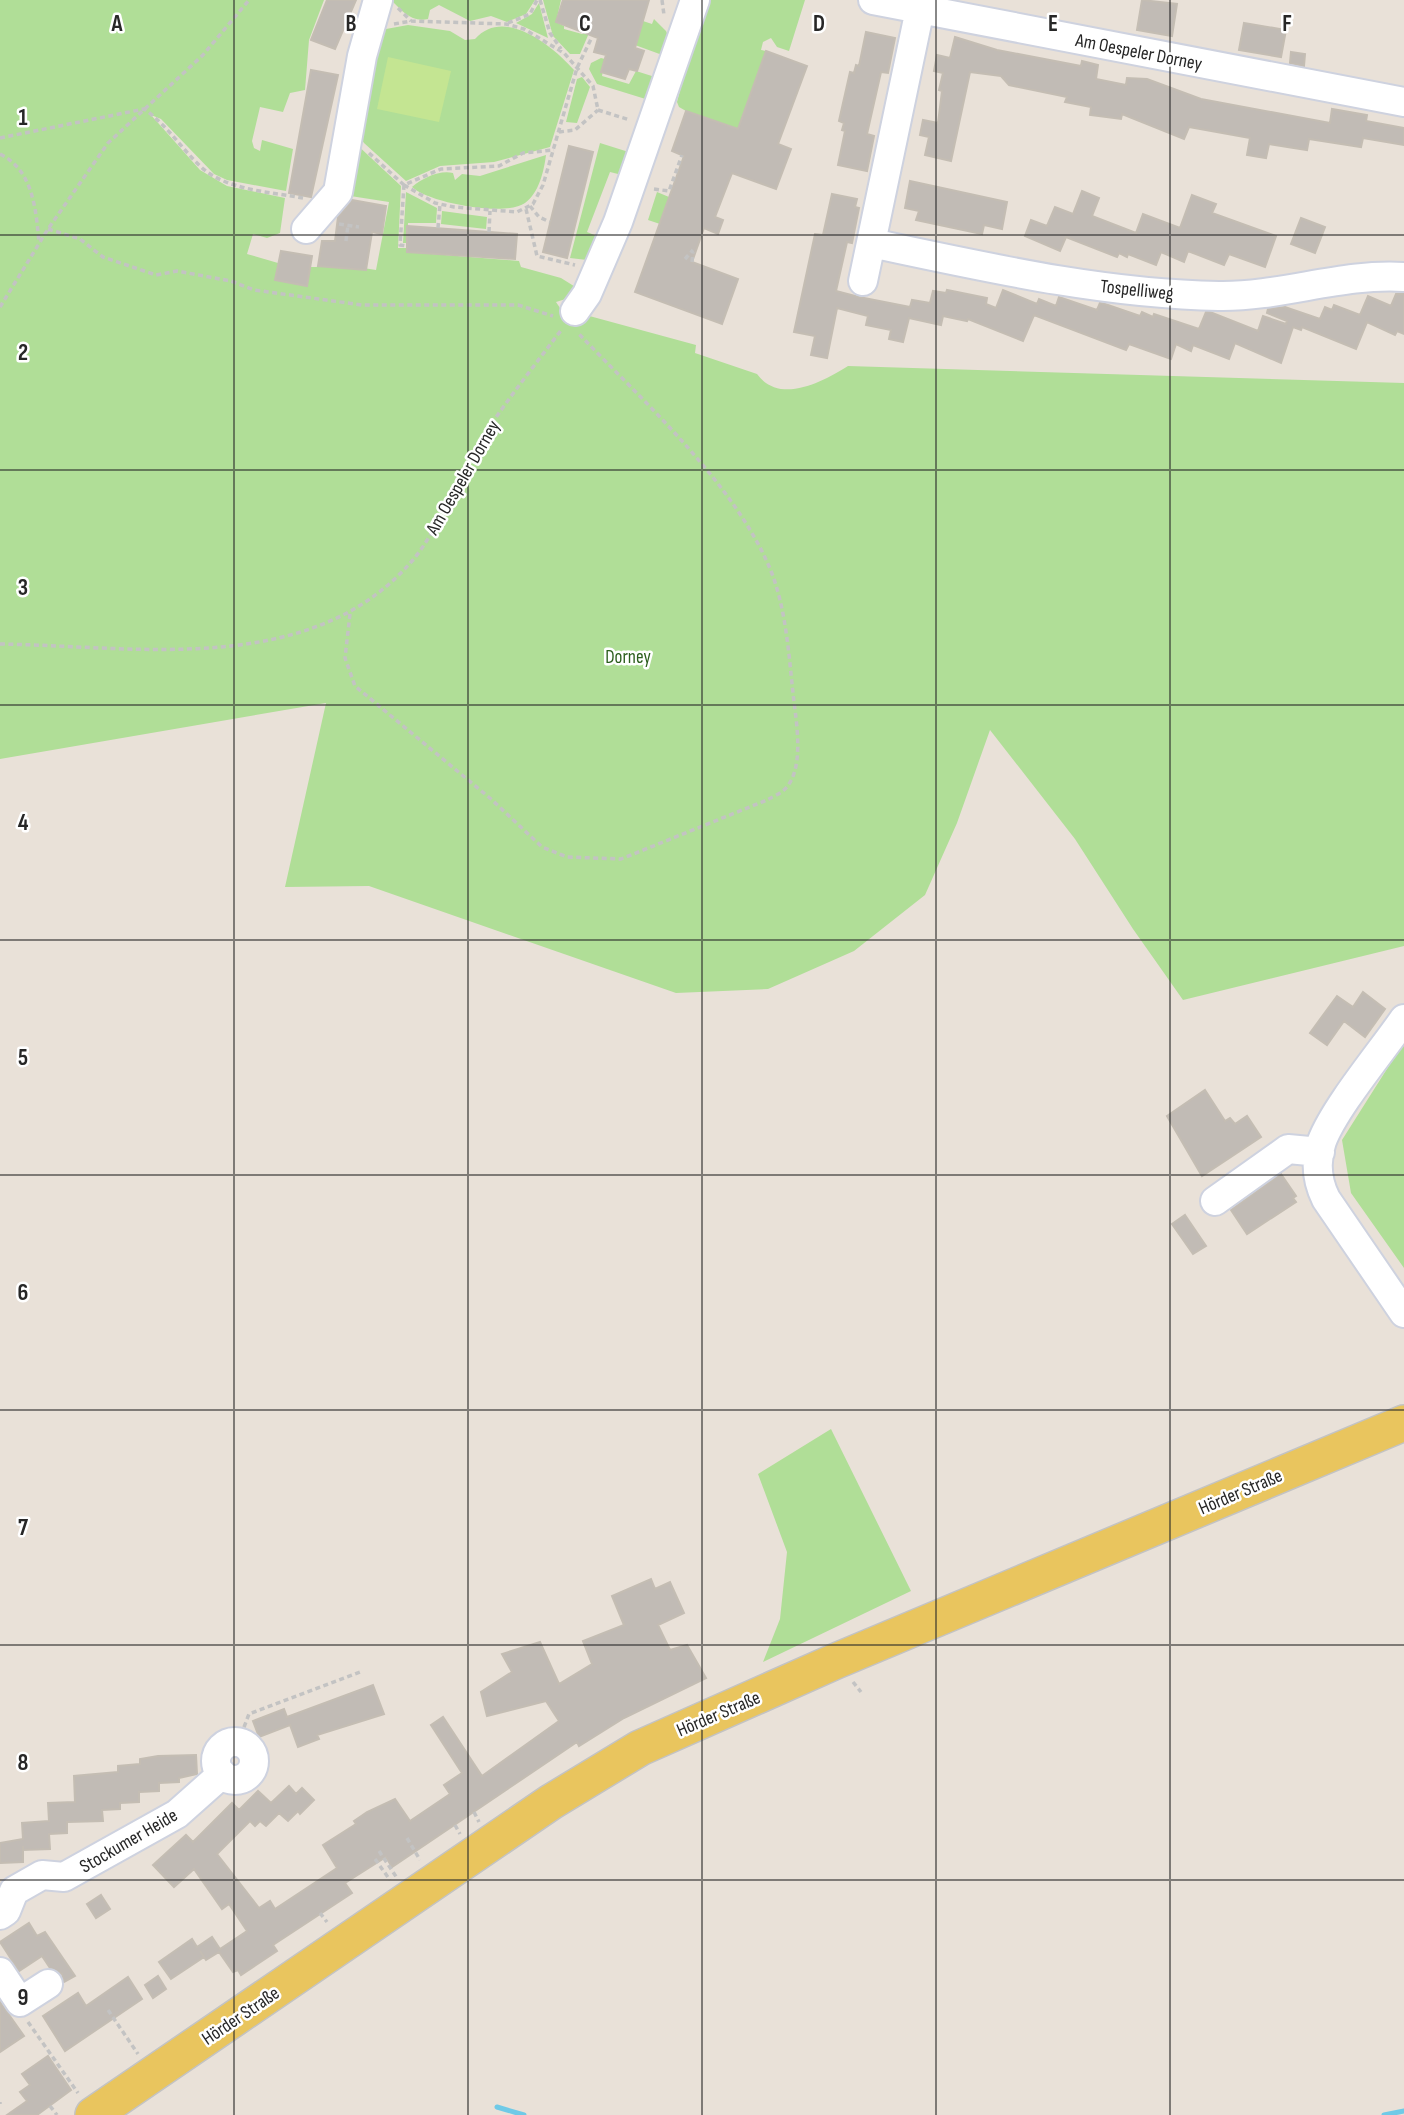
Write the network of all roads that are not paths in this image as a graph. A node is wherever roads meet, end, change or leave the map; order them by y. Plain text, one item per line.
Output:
1 (379, 0) edge
2 (695, 0) edge
3 (873, 0) edge
4 (920, 9) junction
5 (996, 12) edge
6 (1404, 102) edge
7 (306, 229) dead end
8 (871, 243) junction
9 (1404, 277) edge
10 (863, 281) dead end
11 (571, 316) road end
12 (1404, 1019) edge
13 (1320, 1152) junction
14 (1215, 1201) dead end
15 (1404, 1313) edge
16 (1404, 1423) edge
17 (238, 1743) road end
18 (0, 1915) edge
19 (0, 1972) edge
20 (48, 1984) dead end
21 (88, 2108) edge

1 - 7 street
2 - 11 street
3 - 4 street, Am Oespeler Dorney
4 - 5 street, Am Oespeler Dorney
4 - 8 street
5 - 6 street, Am Oespeler Dorney
8 - 9 street, Tospelliweg
8 - 10 street
12 - 13 street
13 - 14 street
13 - 15 street
16 - 21 main road, Hörder Straße
17 - 18 street, Stockumer Heide
19 - 20 street

